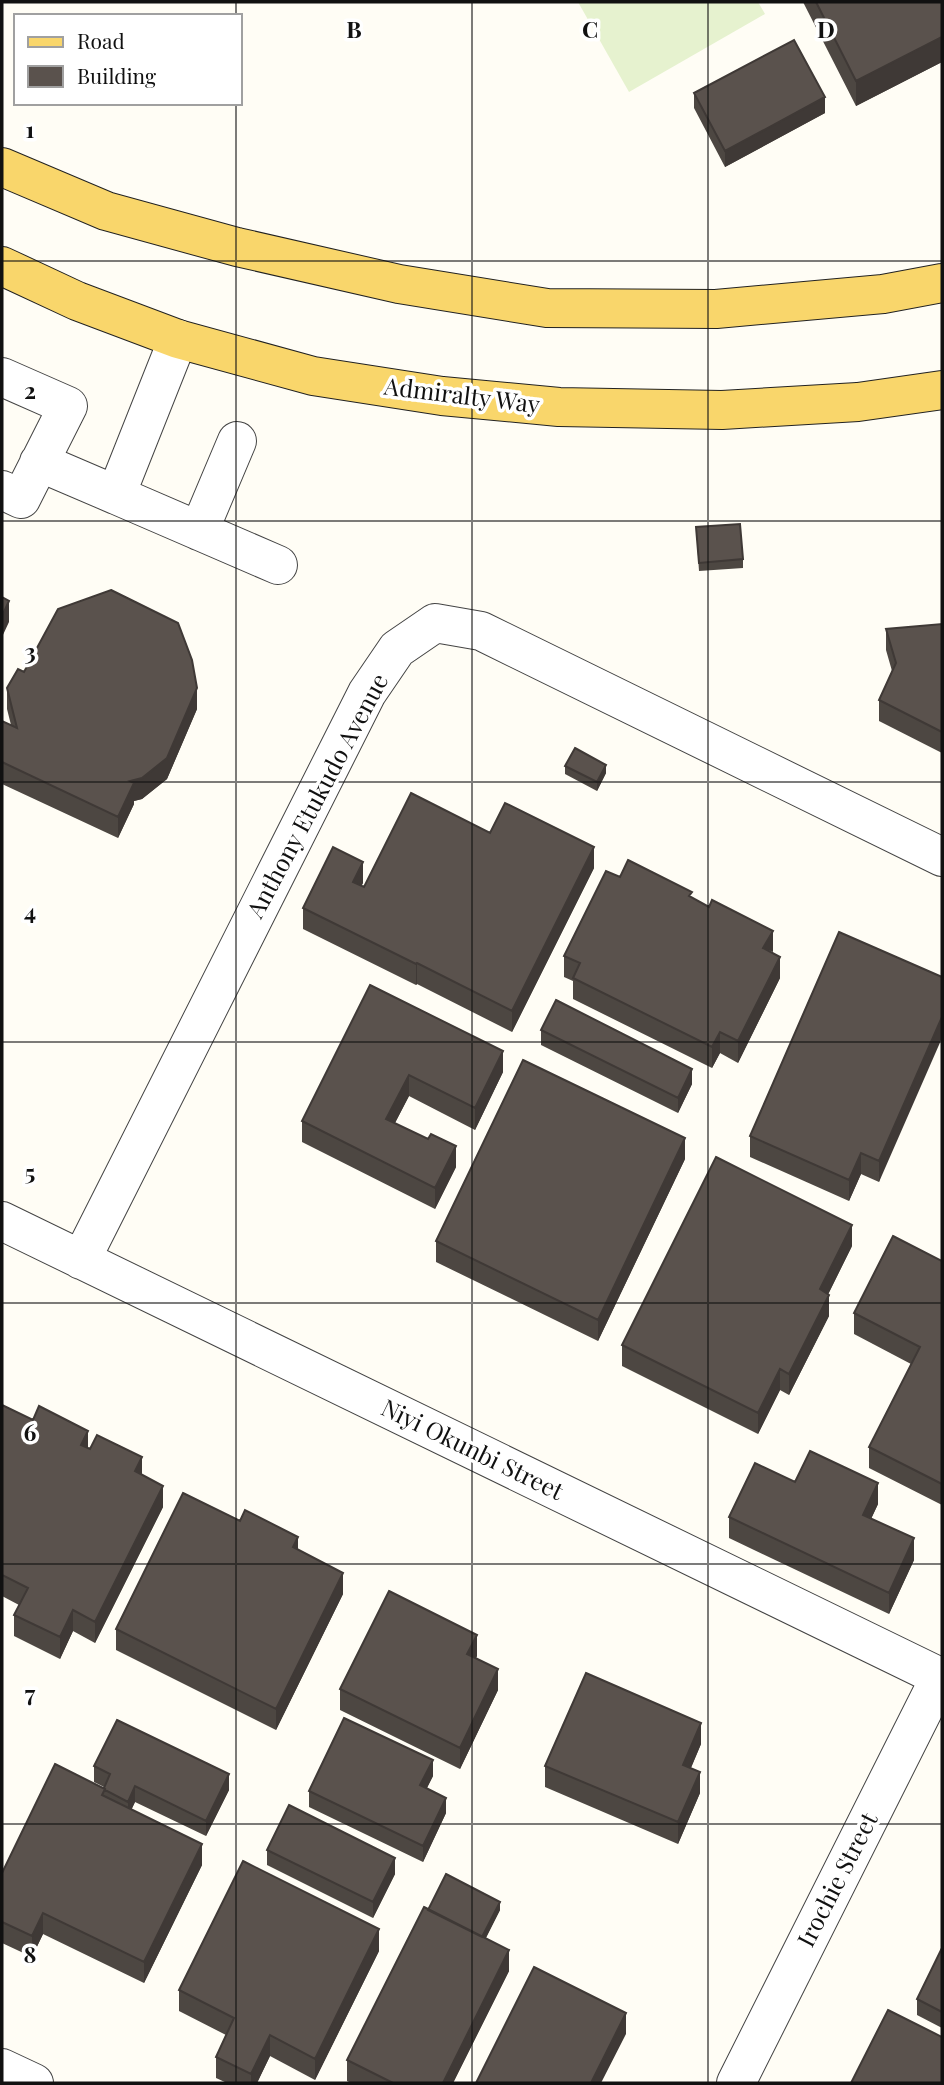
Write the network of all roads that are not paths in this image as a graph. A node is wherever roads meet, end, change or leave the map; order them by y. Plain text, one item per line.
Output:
1 (2, 167) edge
2 (2, 266) edge
3 (942, 283) edge
4 (178, 339) junction
5 (2, 377) edge
6 (942, 390) edge
7 (237, 441) dead end
8 (39, 462) junction
9 (2, 490) edge
10 (116, 495) junction
11 (199, 531) junction
12 (278, 565) dead end
13 (942, 857) edge
14 (2, 1221) edge
15 (81, 1260) junction
16 (941, 1677) edge
17 (2, 2068) edge
18 (34, 2083) edge
19 (736, 2083) edge

1 - 3 main road
2 - 4 main road, Admiralty Way
4 - 6 main road, Admiralty Way
4 - 10 street
5 - 8 street
7 - 11 street
8 - 9 street
8 - 10 street
10 - 11 street
11 - 12 street
13 - 15 street, Anthony Etukudo Avenue
14 - 15 street, Niyi Okunbi Street
15 - 16 street, Niyi Okunbi Street
16 - 19 street, Irochie Street
17 - 18 street

